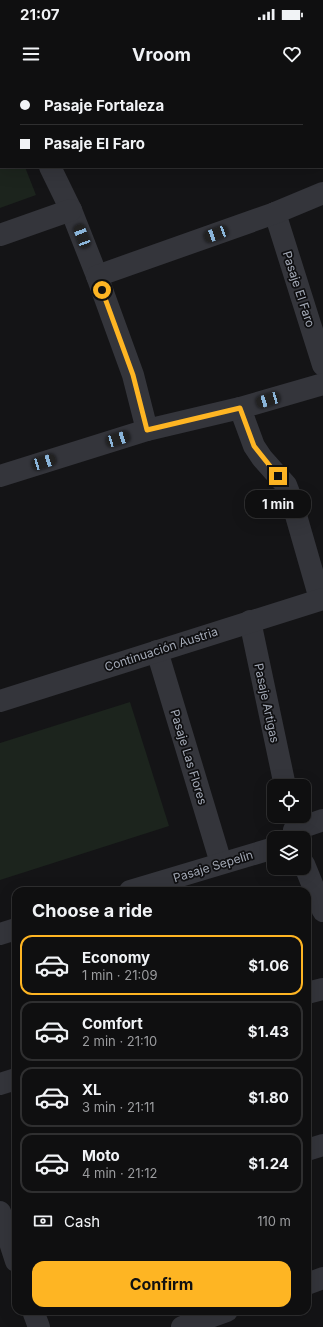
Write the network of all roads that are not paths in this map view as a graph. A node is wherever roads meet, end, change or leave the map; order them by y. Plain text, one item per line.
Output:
1 (50, 168) edge
2 (323, 193) edge
3 (71, 210) junction
4 (275, 213) junction
5 (0, 235) edge
6 (97, 276) junction
7 (323, 365) edge
8 (323, 384) edge
9 (240, 408) junction
10 (147, 430) junction
11 (0, 476) edge
12 (322, 599) edge
13 (250, 621) junction
14 (157, 651) junction
15 (0, 701) edge
16 (283, 779) edge
17 (323, 820) edge
18 (293, 828) edge
19 (267, 850) edge
20 (221, 863) junction
21 (308, 875) edge
22 (143, 887) edge
23 (323, 911) edge
24 (12, 930) edge
25 (0, 934) edge
26 (323, 989) edge
27 (311, 992) edge
28 (12, 1080) edge
29 (0, 1084) edge
30 (323, 1145) edge
31 (311, 1149) edge
32 (0, 1215) edge
33 (12, 1244) edge
34 (323, 1278) edge
35 (311, 1282) edge
36 (34, 1315) edge
37 (216, 1315) edge
38 (39, 1327) edge
39 (182, 1327) edge

1 - 3 street
2 - 4 street
3 - 5 street
3 - 6 street
4 - 6 street
4 - 7 street, Pasaje El Faro
6 - 10 street
8 - 9 street
9 - 10 street
9 - 12 street
10 - 11 street
12 - 13 street, Continuación Austria
13 - 14 street, Continuación Austria
13 - 16 street, Pasaje Artigas
14 - 15 street, Continuación Austria
14 - 20 street, Pasaje Las Flores
17 - 18 street
19 - 20 street, Pasaje Sepelin
20 - 22 street, Pasaje Sepelin
21 - 23 street
24 - 25 street
26 - 27 street
28 - 29 street
30 - 31 street
32 - 33 street
34 - 35 street
36 - 38 street
37 - 39 street

